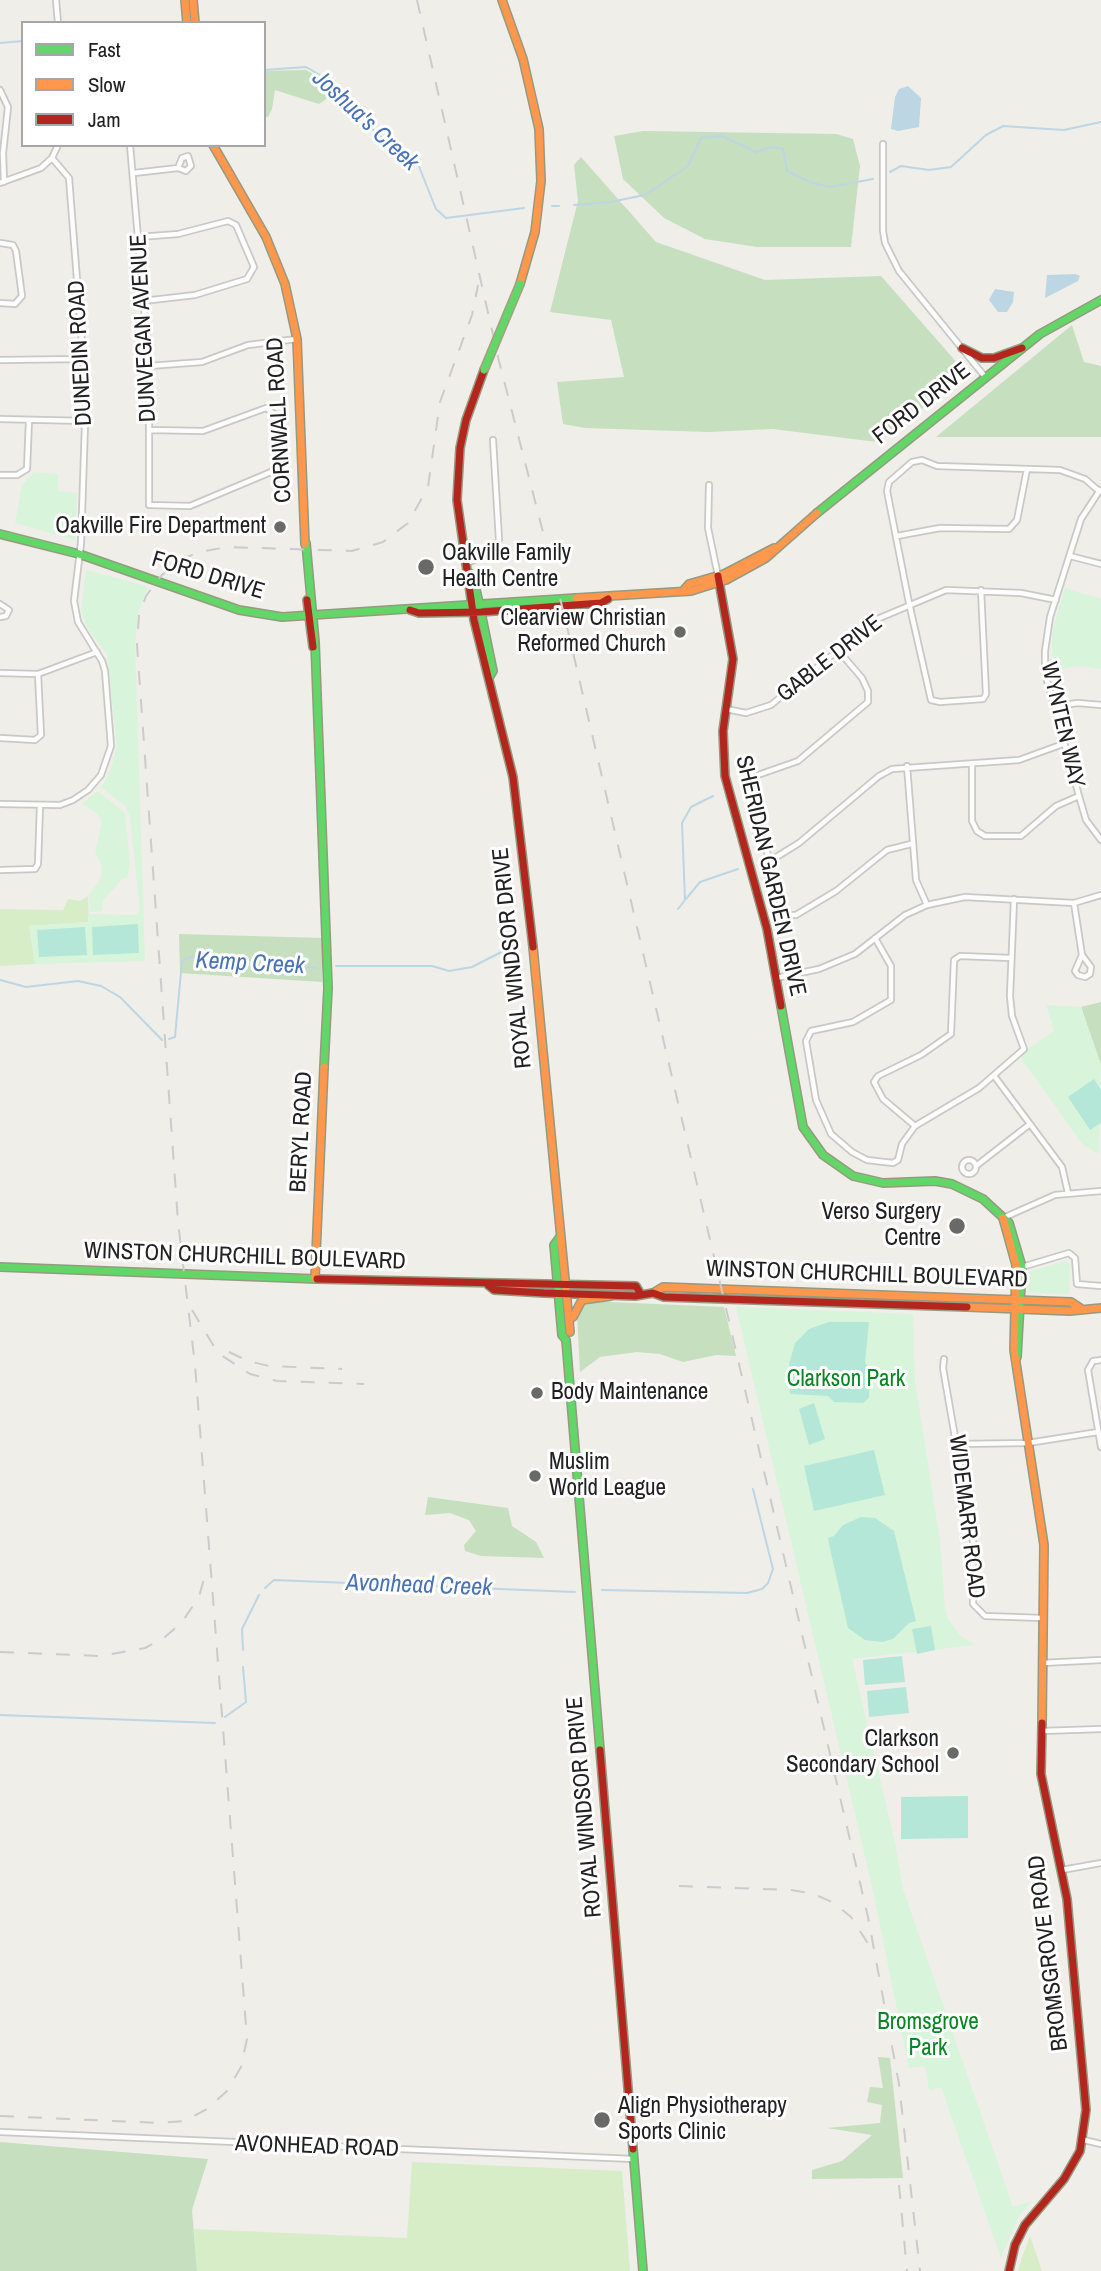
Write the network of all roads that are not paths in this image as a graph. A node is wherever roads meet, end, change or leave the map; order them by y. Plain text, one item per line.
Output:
1 (56, 0) edge
2 (185, 0) edge
3 (193, 0) edge
4 (502, 0) edge
5 (58, 21) edge
6 (187, 21) edge
7 (195, 21) edge
8 (0, 90) edge
9 (883, 144) dead end
10 (57, 147) edge
11 (130, 147) edge
12 (214, 147) edge
13 (52, 158) junction
14 (178, 169) dead end
15 (134, 173) junction
16 (2, 183) edge
17 (139, 237) junction
18 (0, 243) edge
19 (1101, 300) edge
20 (144, 302) junction
21 (0, 303) edge
22 (297, 339) junction
23 (962, 348) junction
24 (1024, 348) junction
25 (83, 359) junction
26 (0, 360) edge
27 (149, 366) junction
28 (986, 378) junction
29 (0, 419) edge
30 (29, 420) junction
31 (86, 421) junction
32 (150, 430) junction
33 (493, 440) dead end
34 (1027, 470) junction
35 (0, 475) edge
36 (709, 485) dead end
37 (1100, 491) edge
38 (0, 534) edge
39 (897, 536) junction
40 (79, 554) junction
41 (1070, 556) junction
42 (1101, 564) edge
43 (467, 568) junction
44 (718, 579) junction
45 (981, 590) junction
46 (608, 599) junction
47 (1056, 600) junction
48 (470, 603) junction
49 (479, 603) junction
50 (909, 603) junction
51 (0, 604) edge
52 (410, 610) junction
53 (477, 612) junction
54 (0, 617) edge
55 (311, 617) junction
56 (837, 649) junction
57 (97, 652) junction
58 (0, 673) edge
59 (38, 674) junction
60 (1101, 705) edge
61 (1054, 706) junction
62 (726, 709) junction
63 (0, 738) edge
64 (1063, 744) junction
65 (972, 765) junction
66 (907, 766) junction
67 (1079, 796) junction
68 (0, 804) edge
69 (40, 806) junction
70 (1101, 840) edge
71 (912, 844) junction
72 (769, 861) junction
73 (0, 870) edge
74 (1101, 895) edge
75 (1014, 898) junction
76 (1074, 903) junction
77 (927, 905) junction
78 (875, 938) junction
79 (1082, 956) junction
80 (1011, 958) junction
81 (775, 978) junction
82 (328, 988) joint
83 (995, 1077) junction
84 (1030, 1124) junction
85 (915, 1126) junction
86 (976, 1166) dead end
87 (1101, 1191) edge
88 (1068, 1193) junction
89 (1003, 1217) junction
90 (560, 1237) junction
91 (0, 1266) edge
92 (1022, 1267) junction
93 (315, 1278) junction
94 (558, 1283) junction
95 (567, 1283) junction
96 (488, 1284) junction
97 (1101, 1286) edge
98 (640, 1293) junction
99 (653, 1293) junction
100 (558, 1294) junction
101 (568, 1294) junction
102 (611, 1296) junction
103 (1018, 1300) junction
104 (1080, 1308) junction
105 (1101, 1308) edge
106 (1018, 1309) junction
107 (570, 1332) junction
108 (566, 1340) junction
109 (944, 1359) dead end
110 (1101, 1360) edge
111 (1098, 1432) junction
112 (1028, 1443) junction
113 (958, 1444) junction
114 (1101, 1447) edge
115 (1042, 1618) junction
116 (1101, 1660) edge
117 (1042, 1663) junction
118 (1101, 1729) edge
119 (1042, 1731) junction
120 (1101, 1863) edge
121 (1062, 1870) junction
122 (0, 2132) edge
123 (1084, 2140) junction
124 (1101, 2144) edge
125 (634, 2159) junction
126 (643, 2271) edge
127 (1009, 2271) edge

1 - 5 street
2 - 6 main road
3 - 7 main road
4 - 43 main road, ROYAL WINDSOR DRIVE, bridge
8 - 16 street
9 - 23 street
10 - 13 street
11 - 15 street, DUNVEGAN AVENUE
12 - 22 main road, CORNWALL ROAD
13 - 16 street
13 - 25 street, DUNEDIN ROAD
14 - 15 street
15 - 17 street, DUNVEGAN AVENUE
17 - 20 street, DUNVEGAN AVENUE
17 - 20 street
18 - 21 street
19 - 24 main road, FORD DRIVE
20 - 27 street, DUNVEGAN AVENUE
22 - 27 street
22 - 55 main road, CORNWALL ROAD
23 - 24 main road
23 - 28 street
24 - 28 main road, FORD DRIVE
25 - 26 street
25 - 31 street, DUNEDIN ROAD
27 - 32 street, DUNVEGAN AVENUE
28 - 44 main road, FORD DRIVE
29 - 30 street
30 - 31 street
30 - 35 street
31 - 40 street, DUNEDIN ROAD
32 - 32 street, DUNVEGAN AVENUE
33 - 43 street
34 - 37 street
34 - 39 street
34 - 39 street
36 - 44 street, SHERIDAN GARDEN DRIVE
37 - 41 street, WYNTEN WAY
38 - 40 main road, FORD DRIVE
39 - 50 street
40 - 55 main road, FORD DRIVE
40 - 57 street, DUNEDIN ROAD
41 - 42 street
41 - 47 street, WYNTEN WAY
43 - 48 main road, ROYAL WINDSOR DRIVE
43 - 49 main road, ROYAL WINDSOR DRIVE
44 - 46 main road, FORD DRIVE
44 - 62 main road, SHERIDAN GARDEN DRIVE
45 - 47 street, GABLE DRIVE
45 - 50 street, GABLE DRIVE
45 - 50 street
46 - 49 main road, FORD DRIVE
46 - 53 main road, FORD DRIVE
47 - 61 street, WYNTEN WAY
48 - 49 main road, FORD DRIVE
48 - 52 main road, FORD DRIVE
48 - 53 main road, ROYAL WINDSOR DRIVE
49 - 53 main road, ROYAL WINDSOR DRIVE
50 - 56 street, GABLE DRIVE
51 - 54 street
52 - 53 main road, FORD DRIVE
52 - 55 main road, FORD DRIVE
53 - 90 main road, ROYAL WINDSOR DRIVE
55 - 82 main road, CORNWALL ROAD
56 - 62 street, GABLE DRIVE
56 - 72 street
57 - 59 street
57 - 69 street, DUNEDIN ROAD
58 - 59 street
59 - 63 street
60 - 61 street
61 - 64 street, WYNTEN WAY
62 - 81 main road, SHERIDAN GARDEN DRIVE
64 - 65 street
64 - 67 street, WYNTEN WAY
65 - 66 street
65 - 67 street
66 - 71 street
66 - 72 street
67 - 70 street, WYNTEN WAY
68 - 69 street, DUNEDIN ROAD
69 - 73 street
71 - 72 street
71 - 77 street
74 - 76 street
75 - 76 street
75 - 77 street
75 - 80 street
76 - 79 street
77 - 78 street
78 - 81 street
78 - 85 street
79 - 79 street
80 - 83 street
80 - 85 street
81 - 89 main road, SHERIDAN GARDEN DRIVE
82 - 93 main road, BERYL ROAD
83 - 84 street
83 - 85 street
84 - 86 street
84 - 88 street
87 - 88 street
88 - 89 street
89 - 92 main road, SHERIDAN GARDEN DRIVE
89 - 103 main road
90 - 94 main road, ROYAL WINDSOR DRIVE
90 - 95 main road, ROYAL WINDSOR DRIVE
91 - 93 main road, WINSTON CHURCHILL BOULEVARD
92 - 97 street
92 - 103 main road, SHERIDAN GARDEN DRIVE
93 - 96 main road, WINSTON CHURCHILL BOULEVARD
94 - 95 main road, WINSTON CHURCHILL BOULEVARD
94 - 96 main road, WINSTON CHURCHILL BOULEVARD
94 - 100 main road, ROYAL WINDSOR DRIVE
95 - 98 main road, WINSTON CHURCHILL BOULEVARD
95 - 101 main road, ROYAL WINDSOR DRIVE
96 - 100 main road, WINSTON CHURCHILL BOULEVARD
98 - 99 main road, WINSTON CHURCHILL BOULEVARD
98 - 102 main road, WINSTON CHURCHILL BOULEVARD
99 - 103 main road, WINSTON CHURCHILL BOULEVARD
99 - 106 main road, WINSTON CHURCHILL BOULEVARD
100 - 101 main road, WINSTON CHURCHILL BOULEVARD
100 - 108 main road, ROYAL WINDSOR DRIVE
101 - 102 main road, WINSTON CHURCHILL BOULEVARD
101 - 107 main road, ROYAL WINDSOR DRIVE
102 - 107 main road
103 - 104 main road, WINSTON CHURCHILL BOULEVARD
103 - 106 main road, BROMSGROVE ROAD
104 - 105 main road, WINSTON CHURCHILL BOULEVARD
104 - 106 main road, WINSTON CHURCHILL BOULEVARD
106 - 112 main road, BROMSGROVE ROAD
107 - 108 main road, ROYAL WINDSOR DRIVE
108 - 125 main road, ROYAL WINDSOR DRIVE
109 - 113 street, WIDEMARR ROAD
110 - 111 street
111 - 112 street
111 - 114 street
112 - 113 street
112 - 115 main road, BROMSGROVE ROAD
113 - 115 street, WIDEMARR ROAD
115 - 117 main road, BROMSGROVE ROAD
116 - 117 street
117 - 119 main road, BROMSGROVE ROAD
118 - 119 street
119 - 121 main road, BROMSGROVE ROAD
120 - 121 street
121 - 123 main road, BROMSGROVE ROAD
122 - 125 street, AVONHEAD ROAD
123 - 124 street
123 - 127 main road, BROMSGROVE ROAD
125 - 126 main road, ROYAL WINDSOR DRIVE

